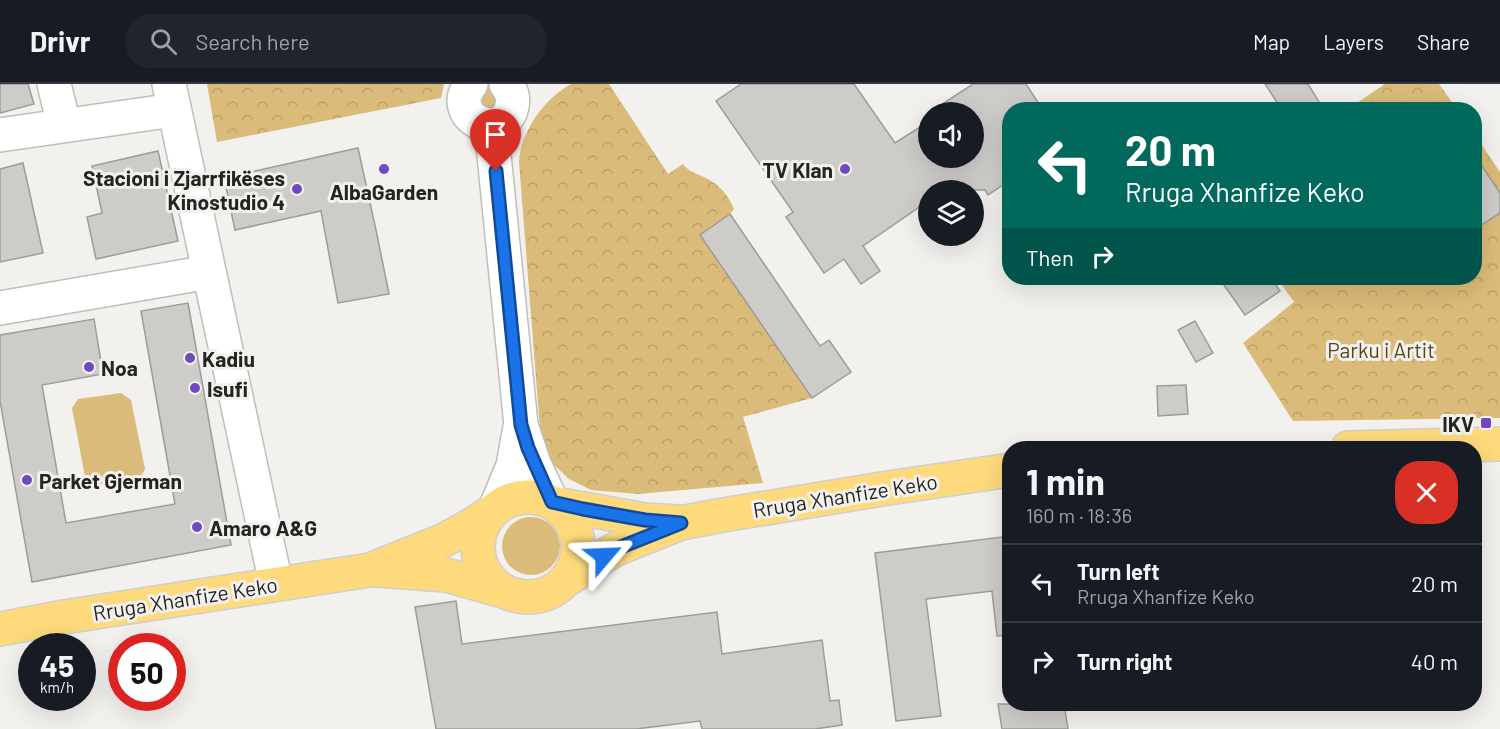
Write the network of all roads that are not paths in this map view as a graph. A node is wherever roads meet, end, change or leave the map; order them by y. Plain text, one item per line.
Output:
1 (54, 84) edge
2 (471, 84) edge
3 (506, 84) edge
4 (171, 97) edge
5 (64, 125) junction
6 (491, 125) junction
7 (0, 135) edge
8 (209, 272) junction
9 (0, 308) edge
10 (521, 425) junction
11 (1482, 444) edge
12 (1500, 444) edge
13 (1002, 472) edge
14 (553, 503) junction
15 (493, 511) junction
16 (681, 523) junction
17 (370, 570) junction
18 (568, 579) junction
19 (276, 584) junction
20 (503, 591) junction
21 (0, 629) edge

1 - 5 street
2 - 6 street
3 - 6 street
4 - 5 street
4 - 8 street
5 - 7 street
6 - 10 street
8 - 9 street
8 - 19 street
10 - 14 street
10 - 15 street
11 - 12 main road
13 - 16 main road, Rruga Xhanfize Keko
14 - 15 main road
14 - 16 main road, Rruga Xhanfize Keko
14 - 18 main road
15 - 17 main road, Rruga Xhanfize Keko
15 - 20 main road
16 - 18 main road, Rruga Xhanfize Keko
17 - 19 main road, Rruga Xhanfize Keko
17 - 20 main road, Rruga Xhanfize Keko
18 - 20 main road
19 - 21 main road, Rruga Xhanfize Keko

